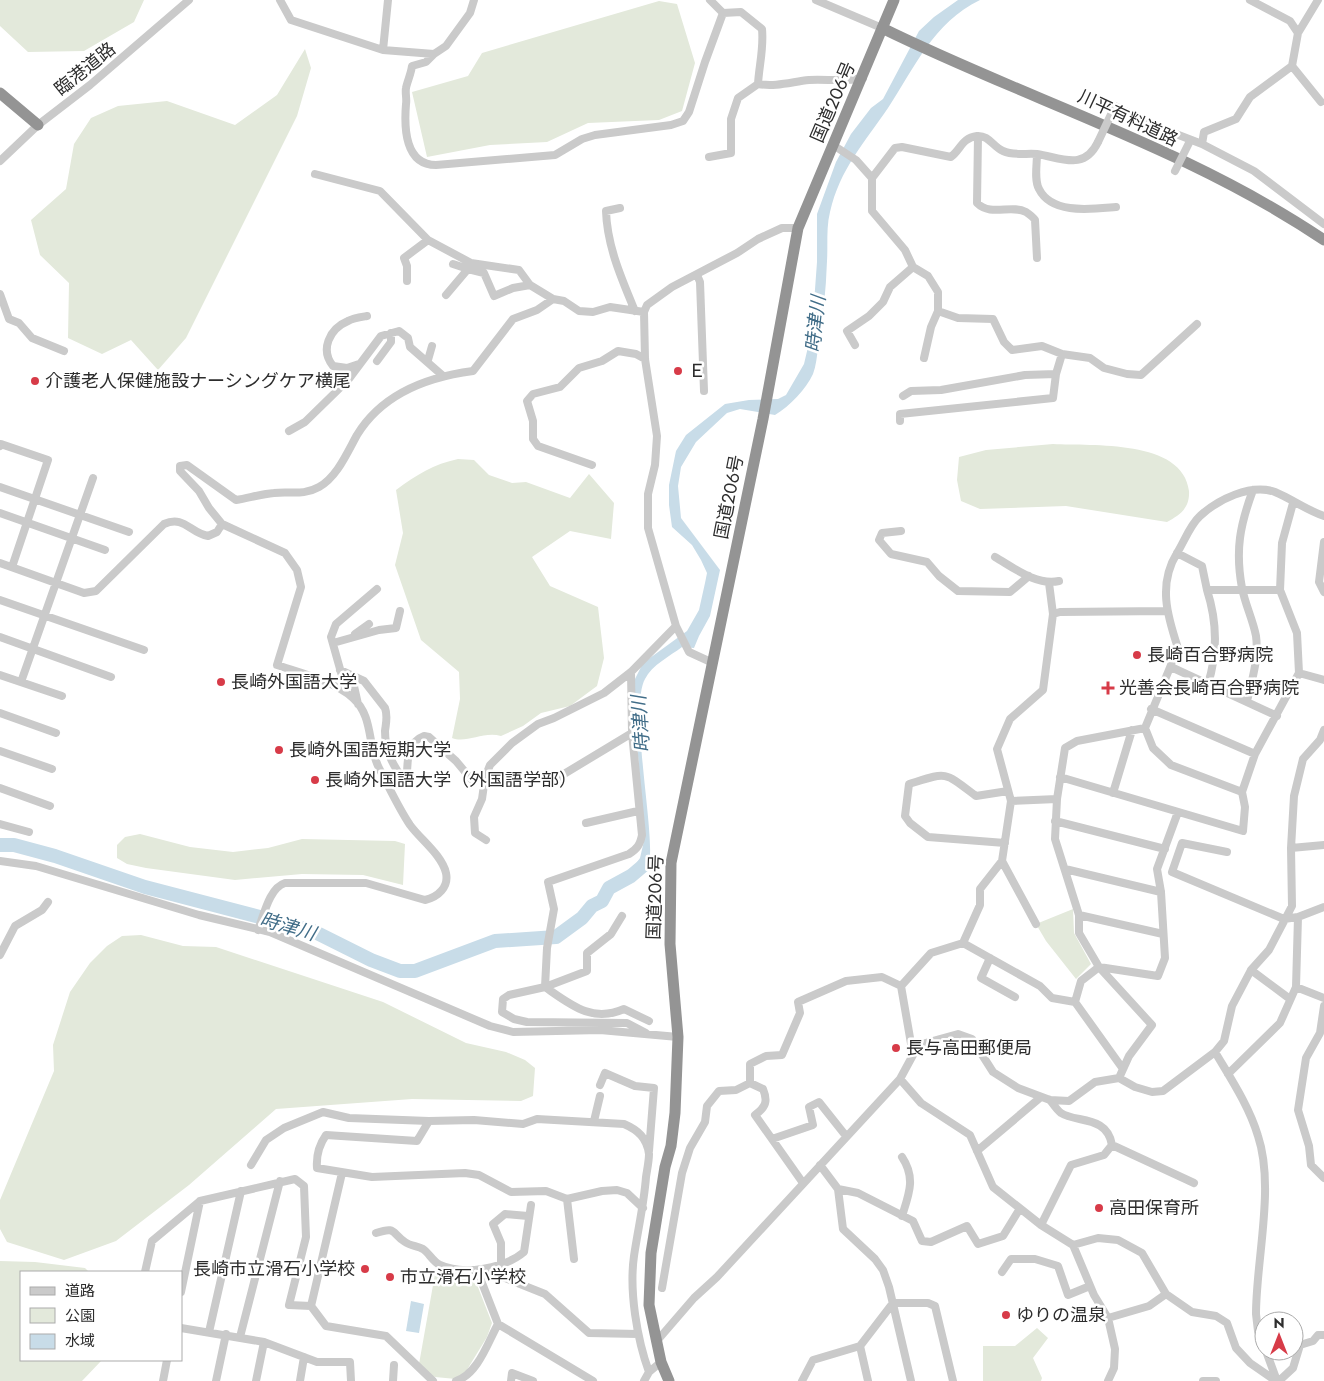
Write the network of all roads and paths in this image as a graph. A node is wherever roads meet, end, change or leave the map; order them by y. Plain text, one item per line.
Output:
1 (189, 0) edge
2 (280, 0) edge
3 (388, 0) edge
4 (474, 0) edge
5 (710, 0) edge
6 (816, 0) edge
7 (894, 0) edge
8 (1250, 0) edge
9 (1318, 0) edge
10 (723, 13) junction
11 (882, 28) junction
12 (1298, 33) junction
13 (932, 48) junction
14 (383, 50) junction
15 (434, 54) junction
16 (1292, 66) junction
17 (863, 78) junction
18 (758, 84) junction
19 (0, 93) edge
20 (1321, 102) dead end
21 (38, 125) junction
22 (978, 136) junction
23 (1189, 143) dead end
24 (1202, 144) junction
25 (837, 148) junction
26 (1036, 154) junction
27 (709, 157) dead end
28 (0, 161) edge
29 (1175, 171) dead end
30 (315, 174) dead end
31 (872, 178) junction
32 (1116, 207) dead end
33 (620, 208) dead end
34 (1324, 224) edge
35 (798, 228) junction
36 (1324, 234) edge
37 (428, 240) junction
38 (1324, 240) edge
39 (1037, 258) dead end
40 (453, 264) dead end
41 (913, 267) junction
42 (468, 269) junction
43 (697, 275) junction
44 (407, 281) dead end
45 (530, 286) junction
46 (0, 294) edge
47 (446, 295) dead end
48 (553, 299) junction
49 (938, 311) junction
50 (639, 312) junction
51 (367, 316) dead end
52 (1197, 324) dead end
53 (391, 334) junction
54 (855, 345) dead end
55 (432, 346) dead end
56 (64, 351) dead end
57 (1062, 354) junction
58 (924, 358) dead end
59 (645, 359) junction
60 (428, 360) junction
61 (377, 361) dead end
62 (359, 364) junction
63 (1056, 374) junction
64 (442, 375) junction
65 (704, 391) dead end
66 (903, 396) dead end
67 (900, 421) dead end
68 (289, 431) dead end
69 (0, 446) edge
70 (592, 465) dead end
71 (93, 478) dead end
72 (0, 487) edge
73 (1253, 490) junction
74 (35, 499) junction
75 (1293, 503) junction
76 (0, 513) edge
77 (80, 516) junction
78 (1324, 516) edge
79 (27, 523) junction
80 (222, 524) junction
81 (901, 531) dead end
82 (129, 532) dead end
83 (72, 538) junction
84 (1324, 542) edge
85 (105, 550) dead end
86 (1177, 553) junction
87 (995, 557) dead end
88 (0, 563) edge
89 (12, 567) junction
90 (1030, 576) junction
91 (1059, 581) dead end
92 (57, 582) junction
93 (1049, 583) junction
94 (1242, 588) junction
95 (377, 589) dead end
96 (1207, 590) junction
97 (1280, 590) junction
98 (1324, 592) edge
99 (0, 600) edge
100 (400, 611) dead end
101 (1166, 611) junction
102 (1053, 614) junction
103 (44, 616) junction
104 (369, 624) dead end
105 (676, 626) junction
106 (0, 637) edge
107 (350, 638) junction
108 (333, 642) junction
109 (33, 649) junction
110 (144, 650) dead end
111 (713, 663) junction
112 (1171, 667) junction
113 (340, 670) junction
114 (631, 672) junction
115 (1299, 673) junction
116 (0, 675) edge
117 (111, 677) dead end
118 (1324, 680) edge
119 (21, 682) junction
120 (1208, 684) junction
121 (62, 696) dead end
122 (1247, 701) junction
123 (358, 704) junction
124 (1151, 709) junction
125 (0, 713) edge
126 (1277, 716) junction
127 (1146, 728) junction
128 (1132, 730) junction
129 (1324, 730) edge
130 (56, 733) dead end
131 (632, 733) junction
132 (0, 751) edge
133 (1255, 754) junction
134 (52, 769) dead end
135 (485, 778) junction
136 (1060, 778) junction
137 (549, 783) dead end
138 (0, 788) edge
139 (1008, 791) junction
140 (1242, 792) junction
141 (1113, 793) junction
142 (1057, 799) junction
143 (1011, 801) junction
144 (50, 806) dead end
145 (638, 810) junction
146 (1178, 812) junction
147 (1055, 821) junction
148 (586, 823) dead end
149 (0, 824) edge
150 (29, 832) dead end
151 (486, 840) dead end
152 (1005, 843) junction
153 (1324, 846) edge
154 (1291, 848) junction
155 (1165, 849) junction
156 (1227, 852) dead end
157 (0, 861) edge
158 (1002, 861) junction
159 (1065, 869) junction
160 (1161, 892) junction
161 (48, 902) dead end
162 (1324, 906) edge
163 (1079, 915) junction
164 (622, 916) dead end
165 (1298, 917) junction
166 (1284, 919) junction
167 (1036, 924) dead end
168 (258, 930) junction
169 (1162, 934) junction
170 (3, 940) edge
171 (962, 943) junction
172 (0, 955) edge
173 (990, 958) junction
174 (1099, 967) junction
175 (1251, 970) junction
176 (900, 986) junction
177 (545, 987) junction
178 (1296, 987) junction
179 (1015, 997) dead end
180 (1324, 998) edge
181 (1290, 1000) junction
182 (1075, 1002) junction
183 (1324, 1006) edge
184 (649, 1020) dead end
185 (650, 1034) junction
186 (678, 1037) junction
187 (911, 1047) junction
188 (1215, 1052) junction
189 (1123, 1070) junction
190 (1228, 1074) junction
191 (900, 1078) junction
192 (1119, 1078) junction
193 (750, 1083) junction
194 (600, 1084) dead end
195 (600, 1096) dead end
196 (1041, 1097) junction
197 (1050, 1100) junction
198 (429, 1121) junction
199 (594, 1121) junction
200 (846, 1136) junction
201 (772, 1139) junction
202 (1112, 1145) junction
203 (977, 1151) junction
204 (649, 1155) junction
205 (902, 1157) dead end
206 (251, 1165) dead end
207 (820, 1165) junction
208 (342, 1173) junction
209 (1324, 1178) edge
210 (280, 1181) junction
211 (803, 1183) junction
212 (1194, 1183) dead end
213 (838, 1188) junction
214 (241, 1191) junction
215 (567, 1199) junction
216 (200, 1201) junction
217 (531, 1205) dead end
218 (643, 1208) junction
219 (1019, 1210) junction
220 (528, 1216) junction
221 (902, 1216) junction
222 (1040, 1226) junction
223 (376, 1233) dead end
224 (1074, 1246) junction
225 (574, 1260) dead end
226 (501, 1263) junction
227 (477, 1270) junction
228 (145, 1271) edge
229 (1002, 1272) dead end
230 (1090, 1286) junction
231 (182, 1287) edge
232 (662, 1288) dead end
233 (1166, 1294) junction
234 (893, 1303) junction
235 (310, 1306) junction
236 (1256, 1311) edge
237 (1108, 1318) junction
238 (498, 1324) junction
239 (182, 1328) edge
240 (209, 1332) junction
241 (226, 1334) junction
242 (638, 1334) junction
243 (1324, 1335) edge
244 (240, 1336) junction
245 (264, 1342) junction
246 (656, 1342) junction
247 (860, 1346) junction
248 (304, 1357) junction
249 (167, 1361) edge
250 (1270, 1361) edge
251 (662, 1362) junction
252 (394, 1366) dead end
253 (649, 1372) junction
254 (163, 1381) edge
255 (216, 1381) edge
256 (256, 1381) edge
257 (300, 1381) edge
258 (351, 1381) edge
259 (393, 1381) edge
260 (433, 1381) edge
261 (456, 1381) edge
262 (510, 1381) edge
263 (533, 1381) edge
264 (593, 1381) edge
265 (644, 1381) edge
266 (669, 1381) edge
267 (802, 1381) edge
268 (868, 1381) edge
269 (911, 1381) edge
270 (953, 1381) edge
271 (1108, 1381) edge
272 (1203, 1381) edge
273 (1216, 1381) edge
274 (1277, 1381) edge

1 - 21 street, 臨港道路
2 - 14 street
3 - 14 street
4 - 15 street
5 - 10 street
6 - 11 street
7 - 11 highway, 国道206号
8 - 12 street
9 - 12 street
10 - 15 street
10 - 18 street
11 - 13 highway, 川平有料道路
11 - 17 highway, 国道206号
12 - 16 street
13 - 36 highway, 川平有料道路
13 - 38 highway, 川平有料道路
14 - 15 street
16 - 20 street
16 - 24 street
17 - 18 street
17 - 25 highway, 国道206号
18 - 27 street
19 - 21 highway
21 - 28 street, 臨港道路
22 - 26 street
22 - 31 street
22 - 39 street
23 - 29 street, bridge
24 - 26 street, bridge
24 - 34 street
25 - 31 street
25 - 35 highway, 国道206号
26 - 32 street
30 - 37 street
31 - 41 street
33 - 50 street
35 - 43 street
35 - 111 highway, 国道206号
37 - 44 street
37 - 45 street
40 - 42 street
41 - 49 street
41 - 54 street
42 - 45 street
42 - 47 street
43 - 50 street
43 - 65 street
45 - 48 street
46 - 56 street
48 - 50 street
48 - 64 street
49 - 57 street
49 - 58 street
50 - 59 street
51 - 62 street
52 - 57 street
53 - 60 street
53 - 61 street
53 - 62 street
55 - 60 street
57 - 63 street
59 - 70 street
59 - 105 street
60 - 64 street
62 - 68 street
63 - 66 street
63 - 67 street
64 - 80 street
69 - 74 street
71 - 77 street
72 - 74 street
73 - 75 street
73 - 86 street
73 - 94 street
74 - 77 street
74 - 79 street
75 - 78 street
75 - 97 street
76 - 79 street
77 - 82 street
77 - 83 street
79 - 83 street
79 - 89 street
80 - 92 street
80 - 123 street
81 - 90 street
83 - 85 street
83 - 92 street
84 - 98 street
86 - 96 street
86 - 101 street
87 - 90 street
88 - 89 street
89 - 92 street
90 - 93 street
91 - 93 street
92 - 103 street
93 - 102 street
94 - 96 street
94 - 97 street
94 - 122 street
95 - 108 street
96 - 120 street
97 - 115 street
99 - 103 street
100 - 107 street
101 - 102 street
101 - 112 street
102 - 139 street
103 - 109 street
103 - 110 street
104 - 107 street
105 - 111 street
105 - 114 street
106 - 109 street
107 - 108 street
108 - 113 street
109 - 117 street
109 - 119 street
111 - 186 highway, 国道206号
112 - 120 street
112 - 124 street
113 - 123 street
113 - 135 street
114 - 131 street
114 - 135 street
115 - 118 street
115 - 126 street
116 - 119 street
119 - 121 street
120 - 122 street
122 - 126 street
123 - 168 street
124 - 127 street
124 - 133 street
125 - 130 street
126 - 133 street
127 - 128 street
127 - 140 street
128 - 136 street
128 - 141 street
129 - 154 street
131 - 137 street
131 - 145 street
132 - 134 street
133 - 140 street
135 - 151 street
136 - 141 street
136 - 142 street
138 - 144 street
139 - 143 street
139 - 152 street
140 - 146 street
141 - 146 street
142 - 143 street
142 - 147 street
143 - 152 street
145 - 148 street
145 - 177 street
146 - 155 street
147 - 155 street
147 - 159 street
149 - 150 street
152 - 158 street
153 - 154 street
154 - 166 street
155 - 160 street
156 - 166 street
157 - 168 street
158 - 167 street
158 - 171 street
159 - 160 street
159 - 163 street
160 - 169 street
161 - 170 street
162 - 165 street
163 - 169 street
163 - 174 street
164 - 177 street
165 - 166 street
165 - 178 street
166 - 175 street
168 - 185 street
169 - 174 street
170 - 172 street
171 - 173 street
171 - 176 street
173 - 179 street
173 - 182 street
174 - 182 street
174 - 189 street
175 - 181 street
175 - 188 street
176 - 187 street
176 - 193 street
177 - 184 street
177 - 185 street
178 - 180 street
178 - 181 street
181 - 190 street
182 - 189 street
183 - 209 street
185 - 186 street
186 - 246 highway, 国道206号
187 - 191 street
187 - 196 street
188 - 190 street
188 - 192 street
189 - 192 street
190 - 236 street
191 - 200 street
191 - 203 street
192 - 197 street
193 - 201 street
193 - 232 street
194 - 204 street
195 - 199 street
196 - 197 street
196 - 203 street
197 - 202 street
198 - 199 street
198 - 206 street
198 - 208 street
199 - 204 street
200 - 201 street
200 - 207 street
201 - 211 street
202 - 212 street
202 - 222 street
203 - 219 street
204 - 218 street
205 - 221 street
207 - 211 street
207 - 213 street
208 - 215 street
208 - 235 street
210 - 214 street
210 - 235 street
210 - 244 street
211 - 246 street
213 - 221 street
213 - 234 street
214 - 216 street
214 - 240 street
215 - 218 street
215 - 225 street
216 - 228 street
216 - 231 street
217 - 220 street
218 - 242 street
219 - 221 street
219 - 222 street
220 - 226 street
220 - 226 street
222 - 224 street
223 - 227 street
224 - 230 street
224 - 233 street
226 - 227 street
227 - 238 street
227 - 242 street
229 - 230 street
230 - 237 street
233 - 237 street
233 - 274 street
234 - 247 street
234 - 269 street
234 - 270 street
235 - 260 street
237 - 271 street
238 - 261 street
238 - 264 street
239 - 240 street
240 - 241 street
241 - 244 street
241 - 255 street
242 - 253 street
243 - 274 street
244 - 245 street
245 - 248 street
245 - 256 street
246 - 251 highway, 国道206号
247 - 267 street
247 - 268 street
248 - 257 street
248 - 258 street
249 - 254 street
250 - 274 street
251 - 253 street
251 - 266 highway, 国道206号
252 - 259 street
253 - 265 street
262 - 263 street
272 - 273 street

